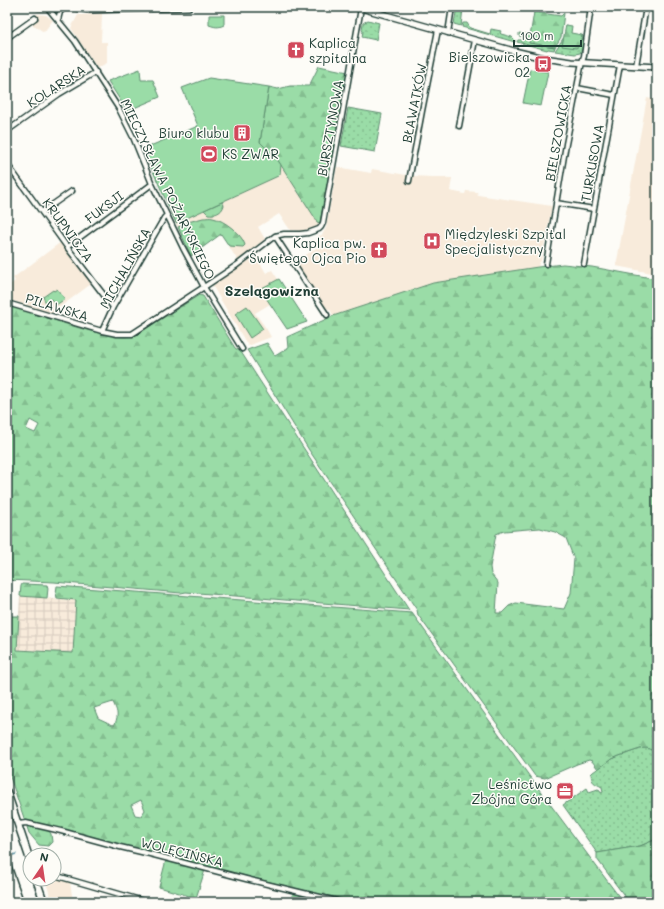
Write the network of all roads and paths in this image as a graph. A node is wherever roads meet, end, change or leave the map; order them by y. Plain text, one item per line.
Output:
1 (39, 7) edge
2 (43, 7) edge
3 (48, 7) edge
4 (65, 7) edge
5 (74, 7) edge
6 (189, 7) edge
7 (340, 7) edge
8 (358, 7) edge
9 (452, 7) edge
10 (591, 7) edge
11 (646, 7) edge
12 (35, 18) dead end
13 (58, 20) junction
14 (438, 30) junction
15 (448, 32) junction
16 (7, 38) edge
17 (475, 40) junction
18 (582, 62) junction
19 (620, 65) junction
20 (636, 66) junction
21 (657, 67) edge
22 (96, 72) junction
23 (577, 88) junction
24 (614, 96) junction
25 (459, 126) dead end
26 (7, 131) edge
27 (7, 164) edge
28 (410, 181) dead end
29 (152, 184) junction
30 (72, 190) dead end
31 (556, 202) junction
32 (594, 209) junction
33 (42, 212) junction
34 (167, 215) junction
35 (275, 236) junction
36 (67, 247) junction
37 (546, 264) dead end
38 (584, 264) dead end
39 (204, 287) junction
40 (7, 303) edge
41 (113, 307) junction
42 (327, 315) dead end
43 (102, 331) junction
44 (242, 350) dead end
45 (7, 792) edge
46 (18, 824) junction
47 (26, 847) edge
48 (62, 878) edge
49 (39, 887) edge
50 (44, 902) edge
51 (147, 902) edge
52 (341, 902) edge

1 - 2 street
3 - 13 street, MIECZYSŁAWA POŻARYSKIEGO
4 - 13 street
5 - 6 street
7 - 8 street
8 - 14 street
8 - 35 street, BURSZTYNOWA
9 - 15 street
10 - 18 street, BIELSZOWICKA
11 - 20 street
12 - 16 street
13 - 22 street, MIECZYSŁAWA POŻARYSKIEGO
14 - 15 street
14 - 28 street, BŁAWATKÓW
15 - 17 street
17 - 18 street
17 - 25 street
18 - 19 street
18 - 23 street, BIELSZOWICKA
19 - 20 street
19 - 24 street, TURKUSOWA
20 - 21 street
22 - 26 street, KOLARSKA
22 - 29 street, MIECZYSŁAWA POŻARYSKIEGO
23 - 24 street
23 - 31 street, BIELSZOWICKA
24 - 32 street, TURKUSOWA
27 - 33 street, KRUPNICZA
29 - 34 street, MIECZYSŁAWA POŻARYSKIEGO
29 - 36 street, FUKSJI
30 - 33 street
31 - 32 street
31 - 37 street, BIELSZOWICKA
32 - 38 street, TURKUSOWA
33 - 36 street, KRUPNICZA
34 - 39 street, MIECZYSŁAWA POŻARYSKIEGO
34 - 41 street, MICHALIŃSKA
35 - 39 street, PILAWSKA
35 - 42 street
36 - 41 street, KRUPNICZA
39 - 43 street, PILAWSKA
39 - 44 street, MIECZYSŁAWA POŻARYSKIEGO
40 - 43 street, PILAWSKA
41 - 43 street, MICHALIŃSKA
45 - 46 main road
46 - 47 main road
46 - 52 street, WOLĘCIŃSKA
48 - 51 street
49 - 50 main road

